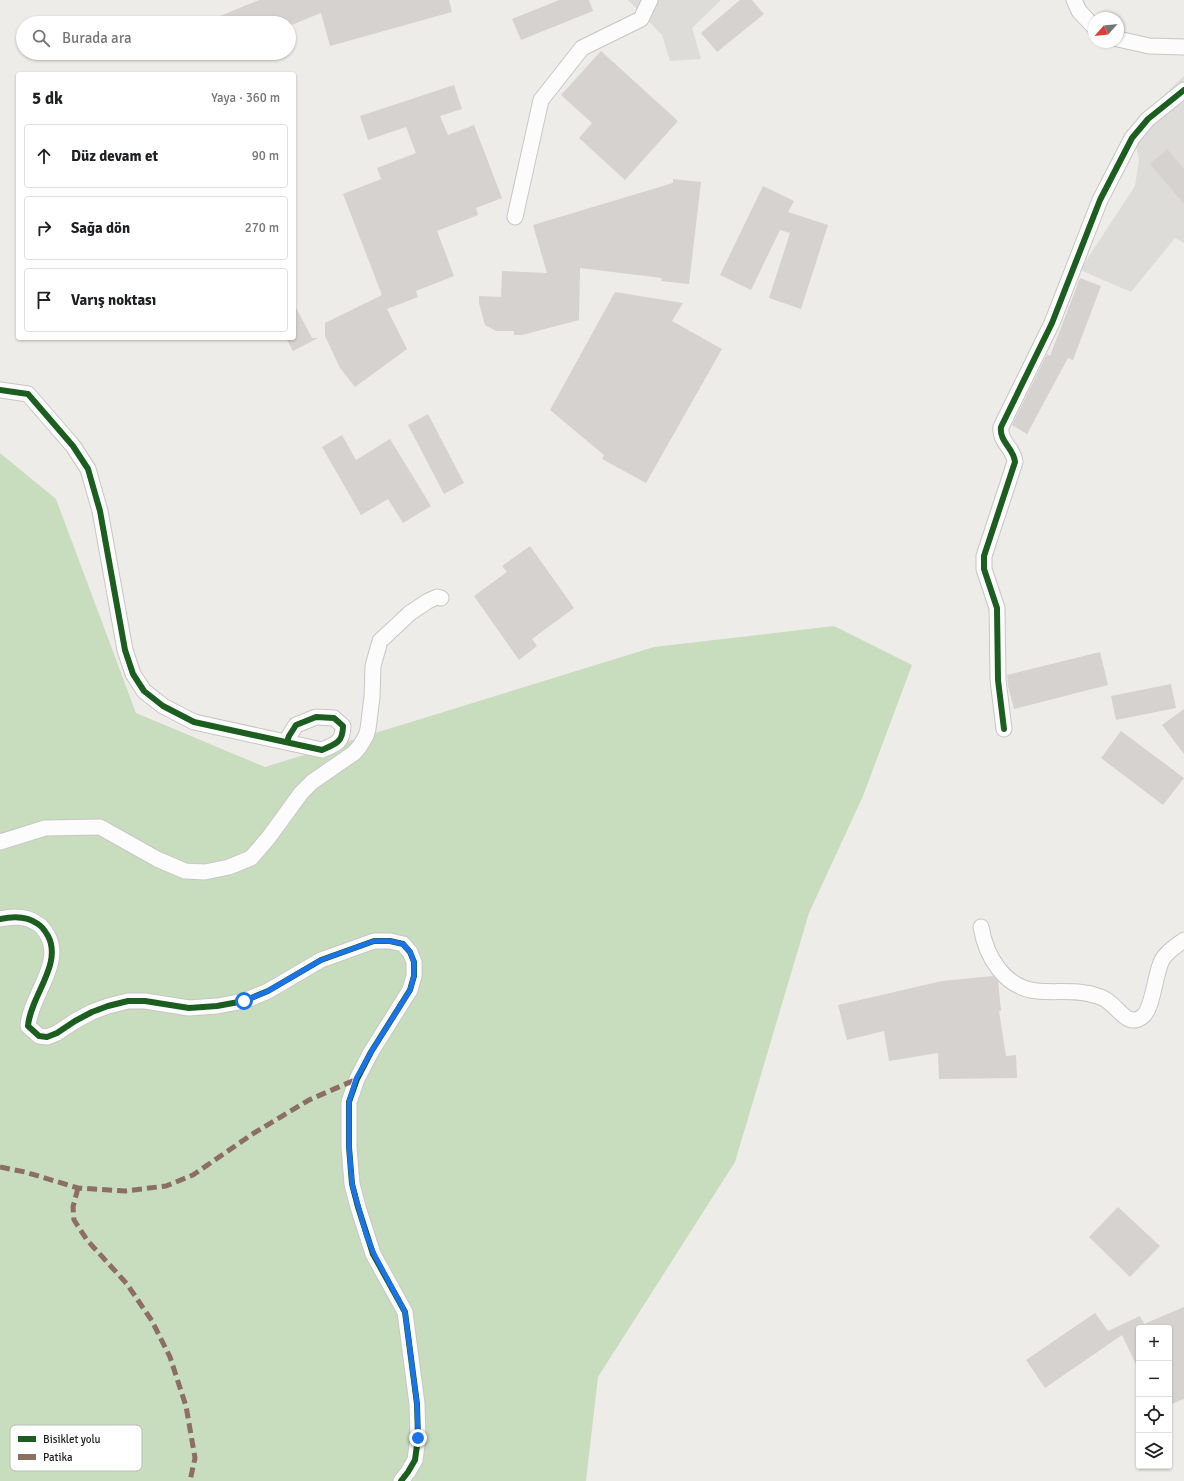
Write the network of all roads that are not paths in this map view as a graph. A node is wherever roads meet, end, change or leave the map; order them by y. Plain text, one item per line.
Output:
1 (650, 0) edge
2 (1074, 0) edge
3 (1088, 21) edge
4 (1124, 40) edge
5 (1184, 47) edge
6 (1184, 90) edge
7 (514, 217) dead end
8 (0, 390) edge
9 (441, 598) dead end
10 (1004, 729) dead end
11 (287, 742) dead end
12 (0, 842) edge
13 (0, 919) edge
14 (981, 927) dead end
15 (1184, 940) edge
16 (400, 1481) edge

1 - 7 street
2 - 3 street
4 - 5 street
6 - 10 street
8 - 11 street
9 - 12 street
13 - 16 street
14 - 15 street

